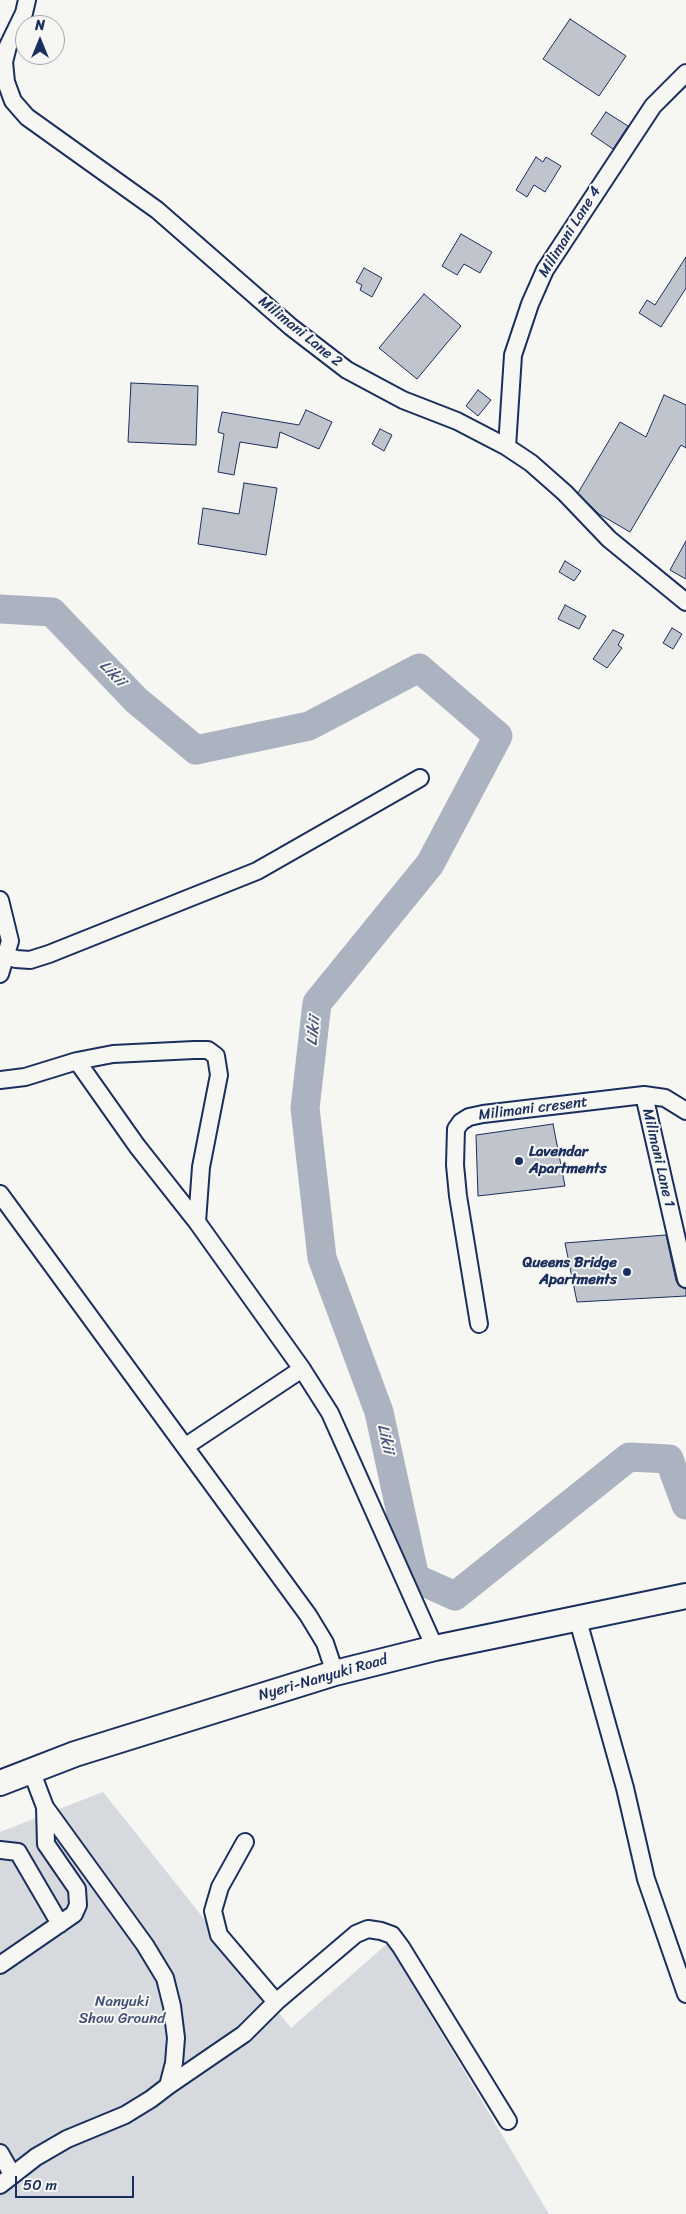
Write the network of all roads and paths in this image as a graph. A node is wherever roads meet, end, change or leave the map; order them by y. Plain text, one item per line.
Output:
1 (27, 0) edge
2 (685, 76) edge
3 (507, 447) junction
4 (686, 602) edge
5 (420, 778) dead end
6 (0, 900) edge
7 (3, 955) edge
8 (0, 974) edge
9 (76, 1061) junction
10 (0, 1080) edge
11 (644, 1095) junction
12 (686, 1111) edge
13 (0, 1194) edge
14 (197, 1222) junction
15 (686, 1279) edge
16 (479, 1324) dead end
17 (302, 1369) junction
18 (186, 1446) junction
19 (686, 1596) edge
20 (577, 1618) junction
21 (435, 1648) junction
22 (335, 1673) junction
23 (31, 1770) junction
24 (0, 1783) edge
25 (45, 1806) junction
26 (245, 1842) dead end
27 (0, 1850) edge
28 (60, 1924) junction
29 (0, 1965) edge
30 (686, 1994) edge
31 (276, 2002) junction
32 (168, 2086) junction
33 (508, 2121) dead end
34 (0, 2153) edge
35 (12, 2174) junction
36 (0, 2185) edge

1 - 3 street, Milimani Lane 2
2 - 3 street, Milimani Lane 4
3 - 4 street, Milimani Lane 2
5 - 7 street
6 - 7 street
7 - 8 street
9 - 10 street
9 - 14 street
9 - 14 street
11 - 12 street, Milimani cresent
11 - 15 street, Milimani Lane 1
11 - 16 street, Milimani cresent
13 - 18 street
14 - 17 street
17 - 18 street
17 - 21 street
18 - 22 street
19 - 20 highway, Nyeri-Nanyuki Road
20 - 21 highway, Nyeri-Nanyuki Road
20 - 30 street
21 - 22 highway, Nyeri-Nanyuki Road
22 - 23 highway, Nyeri-Nanyuki Road
23 - 24 highway, Nyeri-Nanyuki Road
23 - 25 street
25 - 28 street
25 - 32 street
26 - 31 street
27 - 28 street
28 - 29 street
31 - 32 street
31 - 33 street
32 - 35 street
34 - 35 street
35 - 36 street

